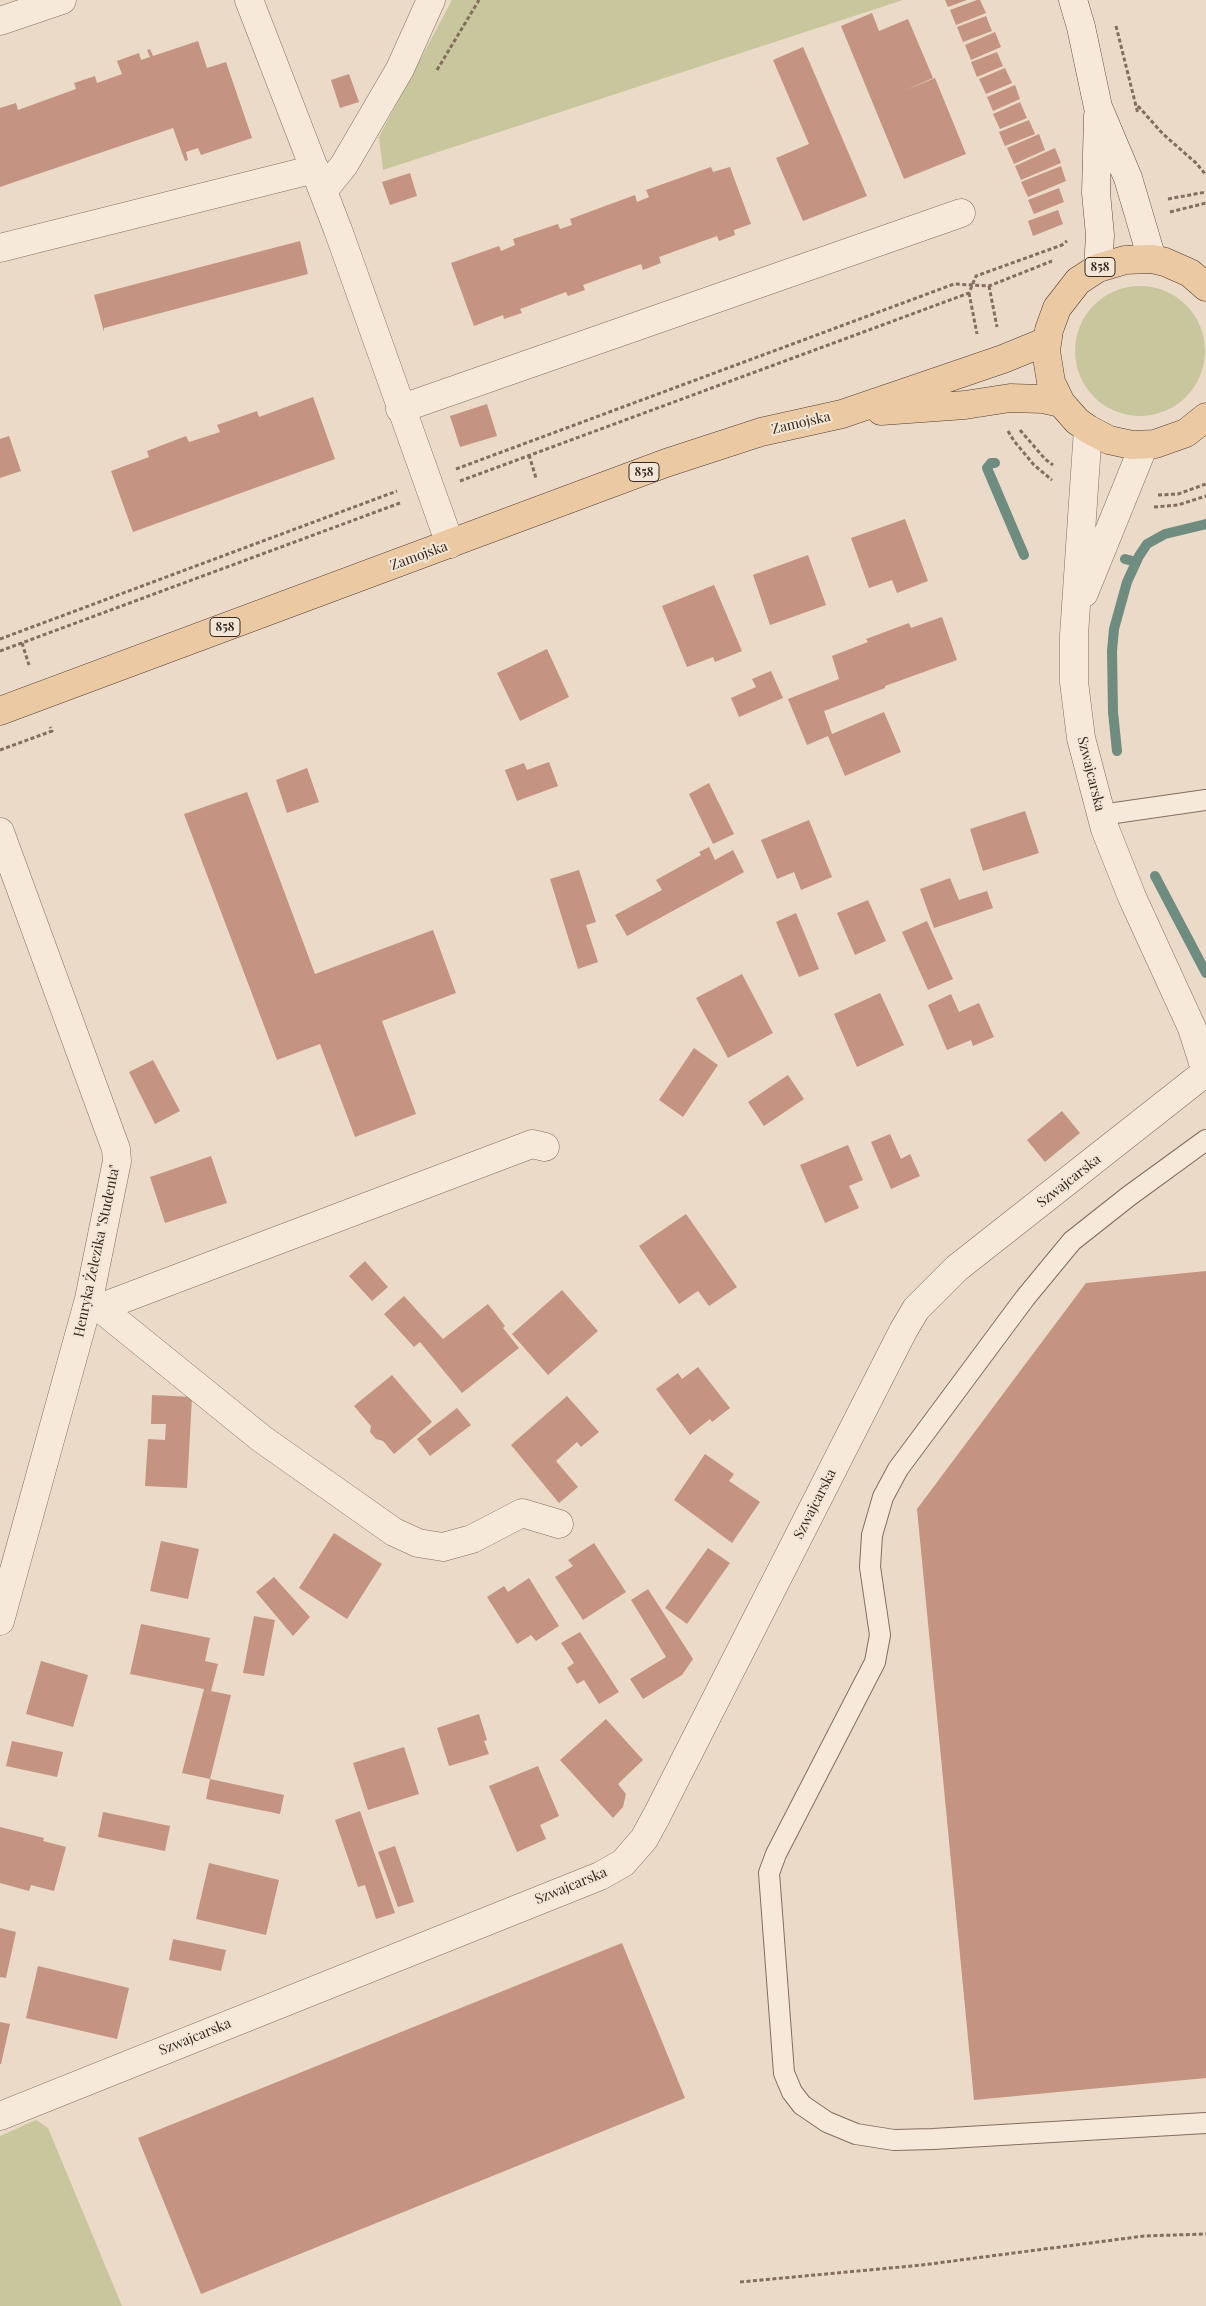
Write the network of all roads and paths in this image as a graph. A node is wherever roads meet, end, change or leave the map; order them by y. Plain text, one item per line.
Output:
1 (62, 0) edge
2 (249, 0) edge
3 (431, 0) edge
4 (1073, 0) edge
5 (1115, 20) dead end
6 (0, 21) edge
7 (1098, 107) junction
8 (1206, 174) edge
9 (319, 180) junction
10 (1206, 192) edge
11 (1138, 207) junction
12 (961, 213) dead end
13 (1099, 222) junction
14 (0, 248) edge
15 (1152, 259) junction
16 (1098, 268) junction
17 (1204, 282) edge
18 (973, 285) junction
19 (989, 286) dead end
20 (1047, 341) junction
21 (1061, 403) junction
22 (400, 409) junction
23 (842, 414) junction
24 (1007, 428) dead end
25 (1088, 429) junction
26 (1199, 432) edge
27 (1144, 445) junction
28 (430, 485) junction
29 (1206, 496) edge
30 (1082, 499) junction
31 (1118, 507) junction
32 (450, 544) junction
33 (1076, 611) junction
34 (0, 639) edge
35 (0, 651) edge
36 (0, 711) edge
37 (48, 723) dead end
38 (0, 750) edge
39 (1206, 800) edge
40 (1101, 815) junction
41 (0, 832) edge
42 (1199, 1028) edge
43 (1206, 1072) edge
44 (1206, 1140) edge
45 (545, 1147) dead end
46 (94, 1304) junction
47 (559, 1524) dead end
48 (0, 1621) edge
49 (0, 2116) edge
50 (1206, 2123) edge
51 (1206, 2234) edge
52 (740, 2282) dead end

1 - 6 street
2 - 9 street
3 - 9 street
4 - 7 street
5 - 8 path
7 - 11 street
7 - 13 street
9 - 14 street
9 - 22 street
10 - 11 path
11 - 15 street
12 - 22 street
13 - 16 street
13 - 18 path
15 - 16 main road, 858
15 - 17 main road, 858
16 - 20 main road, 858
18 - 19 path
18 - 28 path
18 - 28 path
20 - 21 main road, 858
20 - 23 main road, Zamojska / 858
21 - 23 main road, Zamojska / 858
21 - 25 main road, 858
22 - 28 street
23 - 32 main road, Zamojska / 858
24 - 30 path
25 - 27 main road, 858
25 - 30 street, Szwajcarska
26 - 27 main road, 858
27 - 31 street, Szwajcarska
28 - 32 street
28 - 34 path
28 - 35 path
29 - 31 path
30 - 33 street, Szwajcarska
31 - 33 street, Szwajcarska
32 - 36 main road, Zamojska / 858
33 - 40 street, Szwajcarska
37 - 38 path
39 - 40 lane
40 - 42 street, Szwajcarska
41 - 46 street, Henryka Żelezika "Studenta"
42 - 43 street, Szwajcarska
43 - 49 street, Szwajcarska
44 - 50 lane
45 - 46 street
46 - 47 street
46 - 48 street, Henryka Żelezika "Studenta"
51 - 52 path

